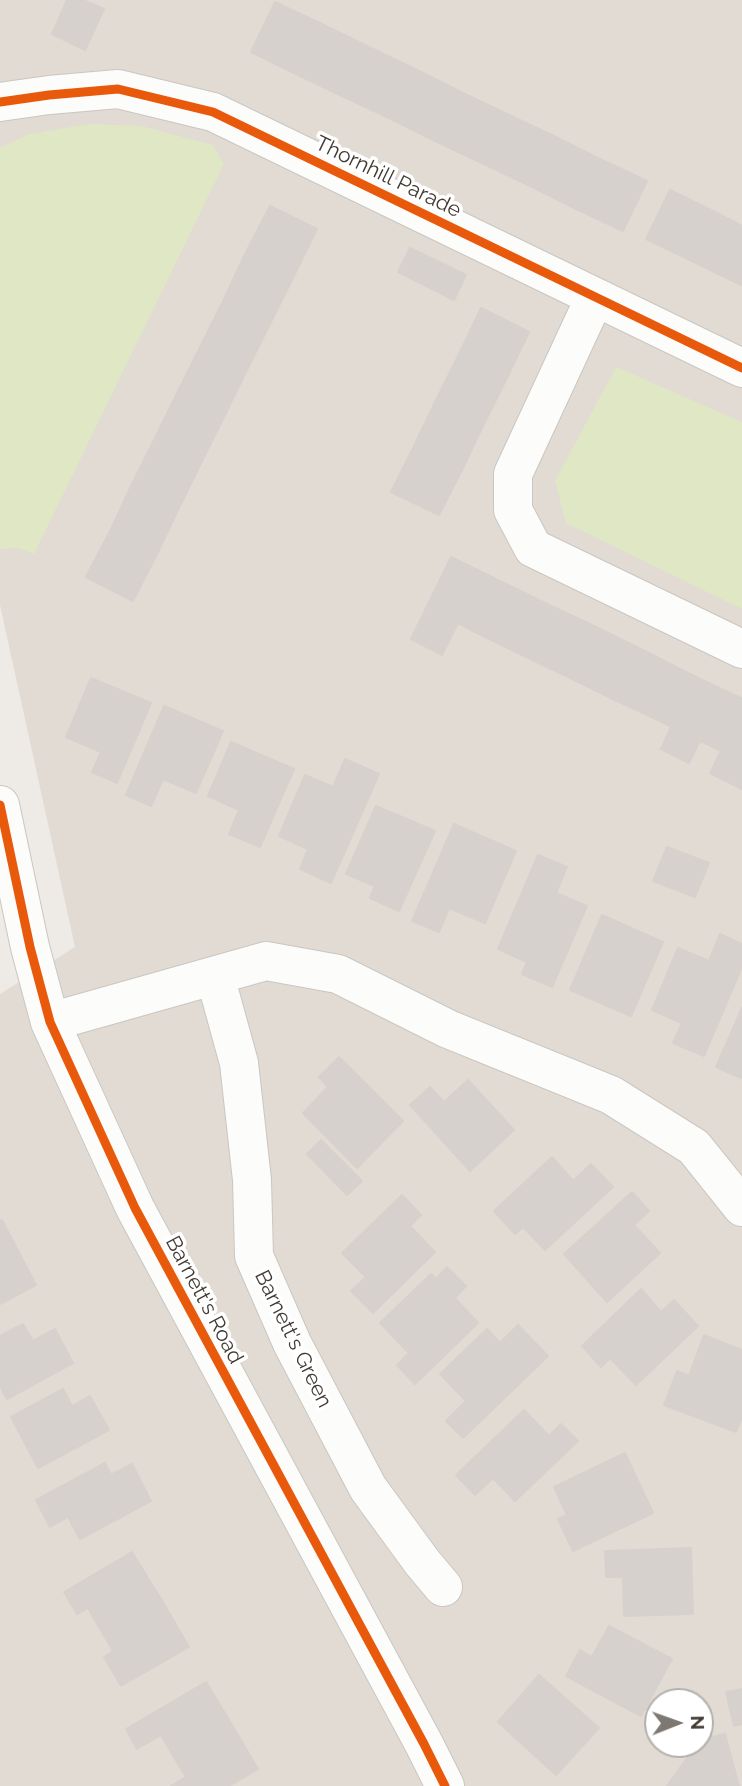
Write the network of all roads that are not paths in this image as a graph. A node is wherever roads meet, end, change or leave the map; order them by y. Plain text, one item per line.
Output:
1 (0, 102) edge
2 (595, 297) junction
3 (742, 368) edge
4 (742, 649) edge
5 (0, 805) edge
6 (215, 976) junction
7 (50, 1022) junction
8 (742, 1207) edge
9 (443, 1587) dead end
10 (445, 1786) edge

1 - 2 street, Thornhill Parade
2 - 3 street, Thornhill Parade
2 - 4 street
5 - 7 street, Barnett's Road
6 - 7 street
6 - 8 street
6 - 9 street, Barnett's Green
7 - 10 street, Barnett's Road

